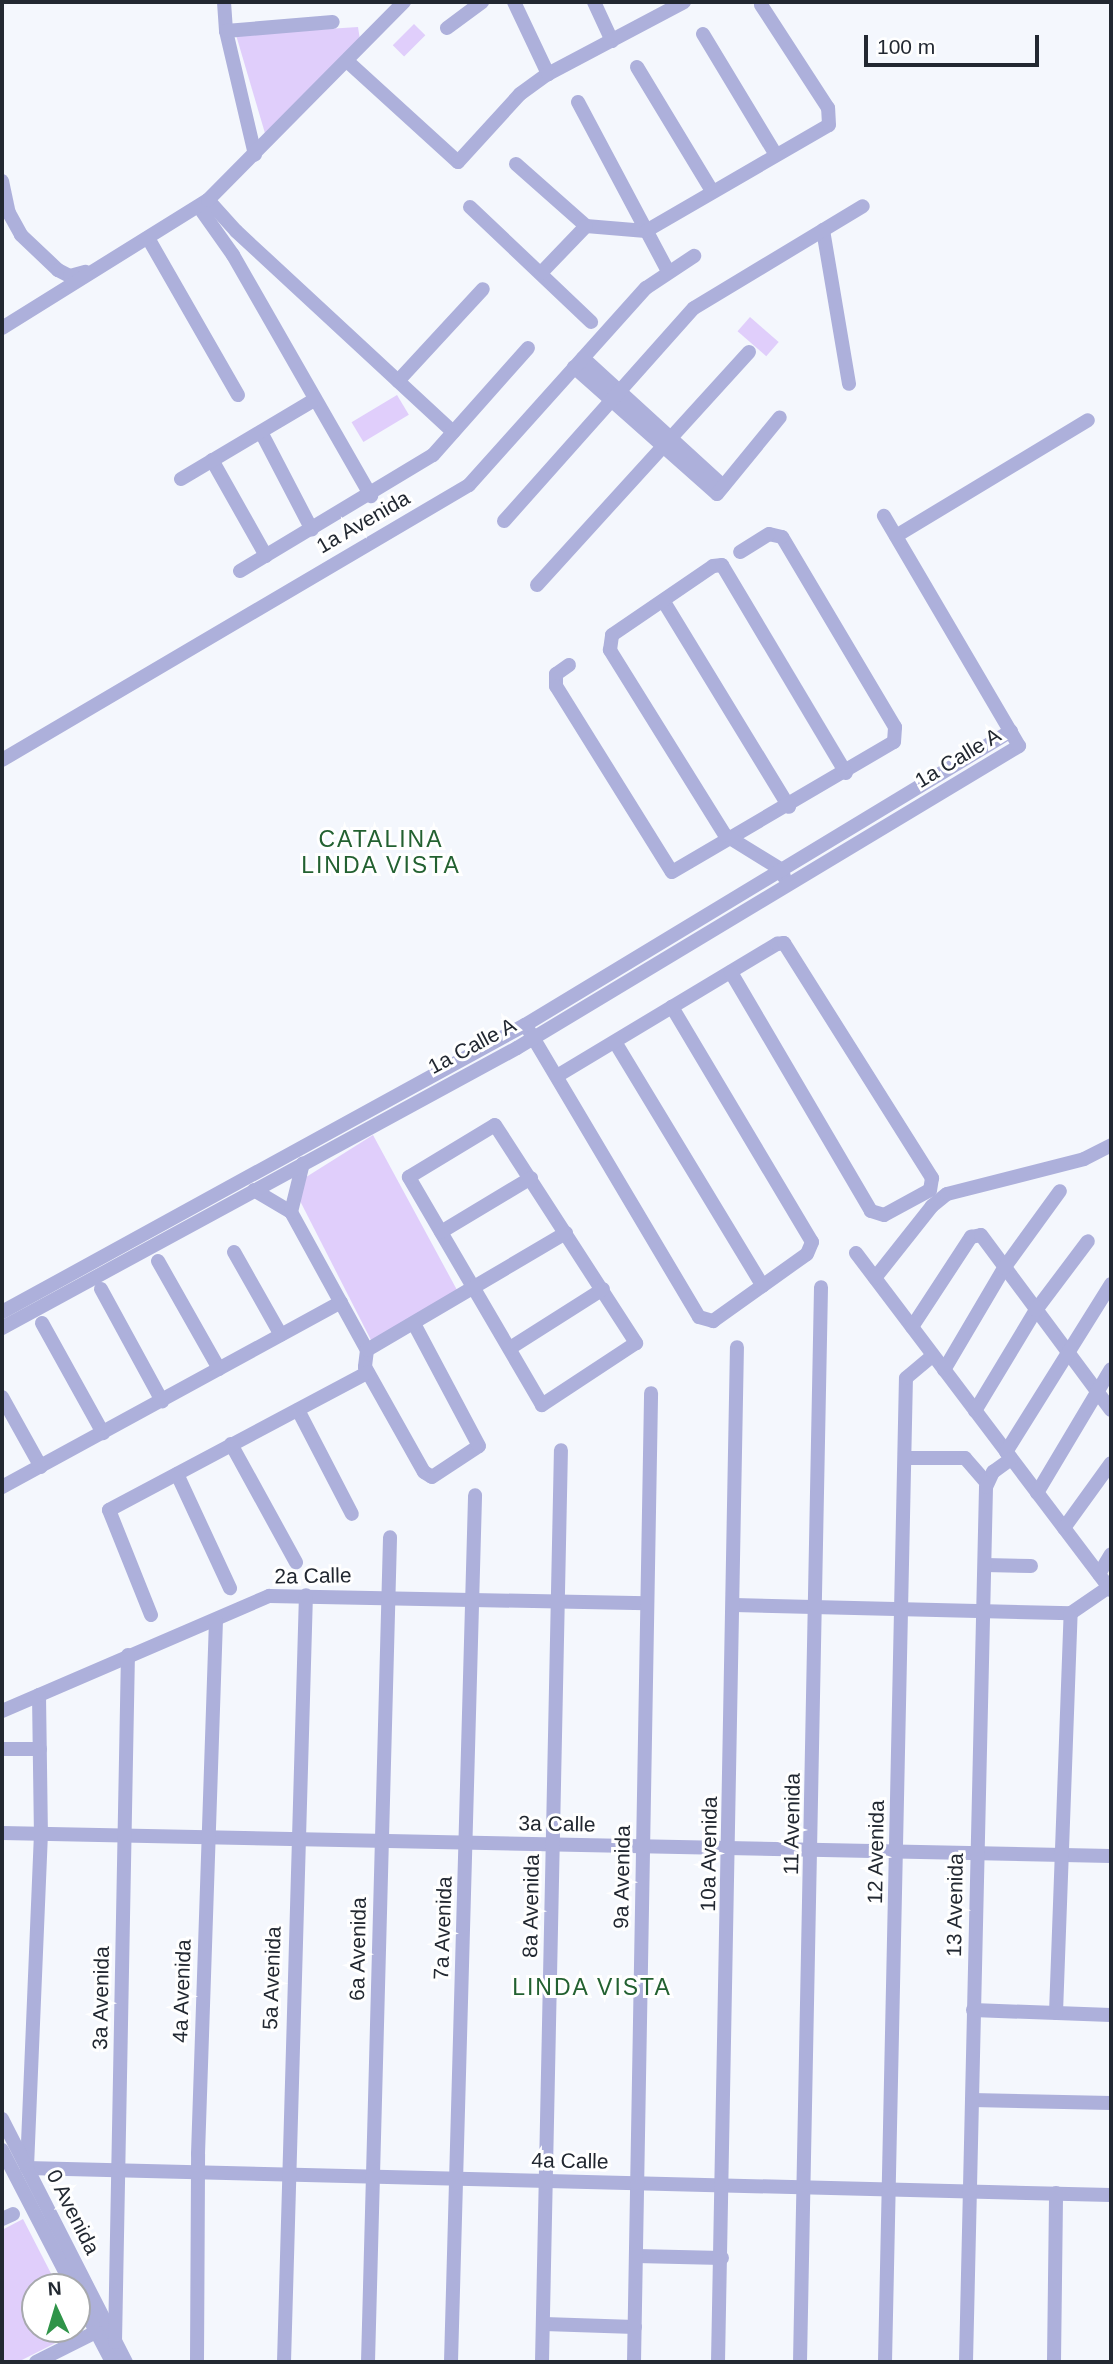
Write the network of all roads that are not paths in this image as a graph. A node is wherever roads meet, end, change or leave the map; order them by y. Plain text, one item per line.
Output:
1 (224, 2) edge
2 (404, 2) edge
3 (482, 2) edge
4 (514, 2) edge
5 (594, 2) edge
6 (678, 3) edge
7 (761, 5) dead end
8 (333, 22) dead end
9 (447, 27) dead end
10 (226, 31) junction
11 (703, 34) dead end
12 (612, 41) junction
13 (347, 61) junction
14 (637, 67) dead end
15 (548, 74) junction
16 (578, 102) dead end
17 (255, 155) junction
18 (776, 155) junction
19 (516, 164) dead end
20 (2, 181) edge
21 (712, 191) junction
22 (204, 204) junction
23 (863, 206) dead end
24 (470, 207) dead end
25 (589, 227) junction
26 (823, 230) junction
27 (646, 231) junction
28 (149, 238) junction
29 (694, 256) dead end
30 (93, 270) junction
31 (668, 271) junction
32 (541, 273) junction
33 (483, 289) dead end
34 (591, 322) dead end
35 (2, 328) edge
36 (528, 348) dead end
37 (749, 352) dead end
38 (579, 362) junction
39 (398, 381) junction
40 (849, 384) dead end
41 (238, 395) dead end
42 (616, 396) junction
43 (314, 400) junction
44 (780, 417) dead end
45 (1088, 420) dead end
46 (261, 432) junction
47 (453, 432) junction
48 (669, 444) junction
49 (212, 460) junction
50 (181, 479) dead end
51 (371, 496) junction
52 (884, 516) dead end
53 (504, 521) dead end
54 (312, 530) junction
55 (896, 536) junction
56 (740, 552) dead end
57 (266, 556) junction
58 (240, 571) dead end
59 (537, 585) dead end
60 (664, 602) junction
61 (569, 665) dead end
62 (1011, 731) junction
63 (2, 760) edge
64 (846, 773) junction
65 (789, 807) junction
66 (734, 839) junction
67 (802, 857) junction
68 (782, 870) junction
69 (811, 871) junction
70 (790, 883) junction
71 (731, 972) junction
72 (672, 1007) junction
73 (529, 1031) junction
74 (615, 1042) junction
75 (557, 1076) junction
76 (437, 1081) junction
77 (1111, 1145) edge
78 (303, 1163) junction
79 (531, 1178) junction
80 (254, 1190) junction
81 (1060, 1191) dead end
82 (291, 1212) junction
83 (441, 1233) junction
84 (566, 1233) junction
85 (1088, 1241) dead end
86 (234, 1252) dead end
87 (856, 1253) dead end
88 (158, 1261) dead end
89 (1004, 1268) junction
90 (875, 1278) junction
91 (1111, 1284) edge
92 (763, 1286) junction
93 (821, 1287) dead end
94 (101, 1289) dead end
95 (474, 1289) junction
96 (603, 1289) junction
97 (341, 1302) junction
98 (1036, 1310) junction
99 (2, 1312) edge
100 (41, 1323) dead end
101 (414, 1324) junction
102 (912, 1327) junction
103 (2, 1328) edge
104 (281, 1335) junction
105 (737, 1347) dead end
106 (510, 1349) junction
107 (367, 1350) junction
108 (1068, 1350) junction
109 (933, 1355) junction
110 (219, 1369) junction
111 (1111, 1369) edge
112 (944, 1370) junction
113 (368, 1372) junction
114 (1097, 1390) junction
115 (651, 1393) dead end
116 (2, 1398) edge
117 (162, 1401) junction
118 (298, 1410) junction
119 (1111, 1410) edge
120 (975, 1411) junction
121 (103, 1433) junction
122 (231, 1444) junction
123 (561, 1450) dead end
124 (1009, 1456) junction
125 (905, 1458) junction
126 (1111, 1463) edge
127 (41, 1467) junction
128 (177, 1474) junction
129 (987, 1483) junction
130 (2, 1487) edge
131 (1037, 1493) junction
132 (475, 1495) dead end
133 (352, 1514) dead end
134 (1064, 1528) junction
135 (390, 1537) dead end
136 (1111, 1553) edge
137 (296, 1562) dead end
138 (985, 1565) junction
139 (1031, 1566) dead end
140 (1098, 1574) junction
141 (230, 1588) dead end
142 (1110, 1589) edge
143 (306, 1595) junction
144 (388, 1597) junction
145 (473, 1599) junction
146 (558, 1601) junction
147 (647, 1603) junction
148 (734, 1605) junction
149 (817, 1607) junction
150 (902, 1609) junction
151 (986, 1611) junction
152 (1072, 1613) junction
153 (151, 1615) dead end
154 (216, 1621) junction
155 (128, 1655) junction
156 (39, 1695) junction
157 (2, 1711) edge
158 (2, 1749) edge
159 (40, 1749) junction
160 (2, 1833) edge
161 (41, 1833) junction
162 (124, 1836) junction
163 (208, 1838) junction
164 (299, 1840) junction
165 (382, 1842) junction
166 (467, 1843) junction
167 (554, 1845) junction
168 (643, 1847) junction
169 (730, 1849) junction
170 (813, 1851) junction
171 (897, 1853) junction
172 (977, 1855) junction
173 (1061, 1856) junction
174 (1111, 1856) edge
175 (973, 2010) junction
176 (1056, 2013) junction
177 (1111, 2015) edge
178 (972, 2100) junction
179 (1111, 2103) edge
180 (2, 2119) edge
181 (2, 2150) edge
182 (27, 2168) junction
183 (121, 2170) junction
184 (199, 2173) junction
185 (289, 2175) junction
186 (373, 2177) junction
187 (456, 2179) junction
188 (547, 2181) junction
189 (638, 2183) junction
190 (724, 2186) junction
191 (806, 2188) junction
192 (890, 2190) junction
193 (970, 2192) junction
194 (1056, 2193) junction
195 (1111, 2195) edge
196 (636, 2256) junction
197 (722, 2258) junction
198 (66, 2273) edge
199 (91, 2322) edge
200 (544, 2324) junction
201 (635, 2327) junction
202 (96, 2332) junction
203 (115, 2342) junction
204 (36, 2362) edge
205 (112, 2362) edge
206 (126, 2362) edge
207 (197, 2362) edge
208 (284, 2362) edge
209 (368, 2362) edge
210 (451, 2362) edge
211 (542, 2362) edge
212 (635, 2362) edge
213 (718, 2362) edge
214 (800, 2362) edge
215 (885, 2362) edge
216 (966, 2362) edge
217 (1054, 2362) edge

1 - 10 street
2 - 13 street
3 - 9 street
4 - 15 street
5 - 12 street
6 - 12 street
7 - 18 street
8 - 10 street
10 - 17 street
11 - 18 street
12 - 15 street
13 - 15 street
13 - 17 street
14 - 21 street
16 - 27 street
17 - 22 street
18 - 21 street
19 - 25 street
20 - 30 street
21 - 27 street
22 - 28 street
22 - 39 street
22 - 43 street
23 - 26 street
24 - 32 street
25 - 27 street
25 - 32 street
26 - 40 street
26 - 42 street
27 - 31 street
28 - 30 street
28 - 41 street
29 - 31 street, 1a Avenida
30 - 35 street
31 - 38 street, 1a Avenida
32 - 34 street
33 - 39 street
36 - 47 street
37 - 48 street
38 - 42 street
38 - 63 street, 1a Avenida
39 - 47 street
42 - 48 street
42 - 53 street
43 - 46 street
43 - 51 street
44 - 48 street
45 - 55 street
46 - 49 street
46 - 54 street
47 - 51 street
48 - 59 street
49 - 50 street
49 - 57 street
51 - 54 street
52 - 55 street
54 - 57 street
55 - 62 street
56 - 64 street
57 - 58 street
60 - 64 street
60 - 65 street
60 - 66 street
61 - 66 street
62 - 67 street, 1a Calle A
62 - 69 street, 1a Calle A
64 - 65 street
65 - 66 street
66 - 68 street
67 - 68 street, 1a Calle A
67 - 69 street
68 - 70 street
68 - 73 street, 1a Calle A
69 - 70 street, 1a Calle A
70 - 73 street, 1a Calle A
71 - 71 street
71 - 72 street
72 - 74 street
72 - 92 street
73 - 75 street
73 - 76 street, 1a Calle A
74 - 75 street
74 - 92 street
75 - 92 street
76 - 78 street, 1a Calle A
76 - 99 street, 1a Calle A
77 - 90 street
78 - 80 street, 1a Calle A
78 - 82 street
79 - 83 street
79 - 83 street
79 - 84 street
80 - 82 street
80 - 103 street, 1a Calle A
81 - 89 street
82 - 97 street
83 - 95 street
84 - 95 street
84 - 96 street
85 - 98 street
86 - 104 street
87 - 90 street
88 - 110 street
89 - 98 street
89 - 102 street
89 - 112 street
90 - 102 street
91 - 108 street
93 - 149 street, 11 Avenida
94 - 117 street
95 - 101 street
95 - 106 street
96 - 106 street
96 - 106 street
97 - 104 street
97 - 107 street
98 - 108 street
98 - 120 street
100 - 121 street
101 - 107 street
101 - 113 street
102 - 109 street
104 - 110 street
105 - 148 street, 10a Avenida
107 - 113 street
108 - 114 street
108 - 124 street
109 - 112 street
109 - 125 street, 12 Avenida
110 - 117 street
111 - 114 street
112 - 120 street
113 - 118 street
114 - 119 street
114 - 131 street
115 - 147 street, 9a Avenida
116 - 127 street
117 - 121 street
118 - 122 street
118 - 133 street
120 - 124 street
121 - 127 street
122 - 128 street
122 - 137 street
123 - 146 street, 8a Avenida
124 - 129 street
124 - 131 street
125 - 129 street
125 - 150 street, 12 Avenida
126 - 134 street
127 - 130 street
128 - 141 street
128 - 153 street
129 - 138 street, 13 Avenida
131 - 134 street
132 - 145 street, 7a Avenida
134 - 140 street
135 - 144 street, 6a Avenida
136 - 140 street
138 - 139 street
138 - 151 street, 13 Avenida
140 - 142 street
142 - 152 street
143 - 144 street, 2a Calle
143 - 154 street, 2a Calle
143 - 164 street, 5a Avenida
144 - 145 street, 2a Calle
144 - 165 street, 6a Avenida
145 - 146 street, 2a Calle
145 - 166 street, 7a Avenida
146 - 147 street, 2a Calle
146 - 167 street, 8a Avenida
147 - 168 street, 9a Avenida
148 - 149 street
148 - 169 street, 10a Avenida
149 - 150 street
149 - 170 street, 11 Avenida
150 - 151 street
150 - 171 street, 12 Avenida
151 - 152 street
151 - 172 street, 13 Avenida
152 - 173 street
154 - 155 street, 2a Calle
154 - 163 street, 4a Avenida
155 - 156 street, 2a Calle
155 - 162 street, 3a Avenida
156 - 157 street, 2a Calle
156 - 159 street
158 - 159 street
159 - 161 street
160 - 161 street, 3a Calle
161 - 162 street, 3a Calle
161 - 182 street
162 - 163 street, 3a Calle
162 - 183 street, 3a Avenida
163 - 164 street, 3a Calle
163 - 184 street, 4a Avenida
164 - 165 street, 3a Calle
164 - 185 street, 5a Avenida
165 - 166 street, 3a Calle
165 - 186 street, 6a Avenida
166 - 167 street, 3a Calle
166 - 187 street, 7a Avenida
167 - 168 street, 3a Calle
167 - 188 street, 8a Avenida
168 - 169 street, 3a Calle
168 - 189 street, 9a Avenida
169 - 170 street, 3a Calle
169 - 190 street, 10a Avenida
170 - 171 street, 3a Calle
170 - 191 street, 11 Avenida
171 - 172 street, 3a Calle
171 - 192 street, 12 Avenida
172 - 173 street, 3a Calle
172 - 175 street, 13 Avenida
173 - 174 street, 3a Calle
173 - 176 street
175 - 176 street
175 - 178 street, 13 Avenida
176 - 177 street
178 - 179 street
178 - 193 street, 13 Avenida
180 - 182 street, 0 Avenida
181 - 198 street, 0 Avenida
182 - 183 street, 4a Calle
182 - 203 street, 0 Avenida
183 - 184 street, 4a Calle
183 - 203 street, 3a Avenida
184 - 185 street, 4a Calle
184 - 207 street, 4a Avenida
185 - 186 street, 4a Calle
185 - 208 street, 5a Avenida
186 - 187 street, 4a Calle
186 - 209 street, 6a Avenida
187 - 188 street, 4a Calle
187 - 210 street, 7a Avenida
188 - 189 street, 4a Calle
188 - 200 street, 8a Avenida
189 - 190 street, 4a Calle
189 - 196 street, 9a Avenida
190 - 191 street, 4a Calle
190 - 197 street, 10a Avenida
191 - 192 street, 4a Calle
191 - 214 street, 11 Avenida
192 - 193 street, 4a Calle
192 - 215 street, 12 Avenida
193 - 194 street, 4a Calle
193 - 216 street, 13 Avenida
194 - 195 street, 4a Calle
194 - 217 street
196 - 197 street
196 - 201 street, 9a Avenida
197 - 213 street, 10a Avenida
199 - 202 street
200 - 201 street
200 - 211 street, 8a Avenida
201 - 212 street, 9a Avenida
202 - 204 street
202 - 205 street
203 - 206 street, 0 Avenida

